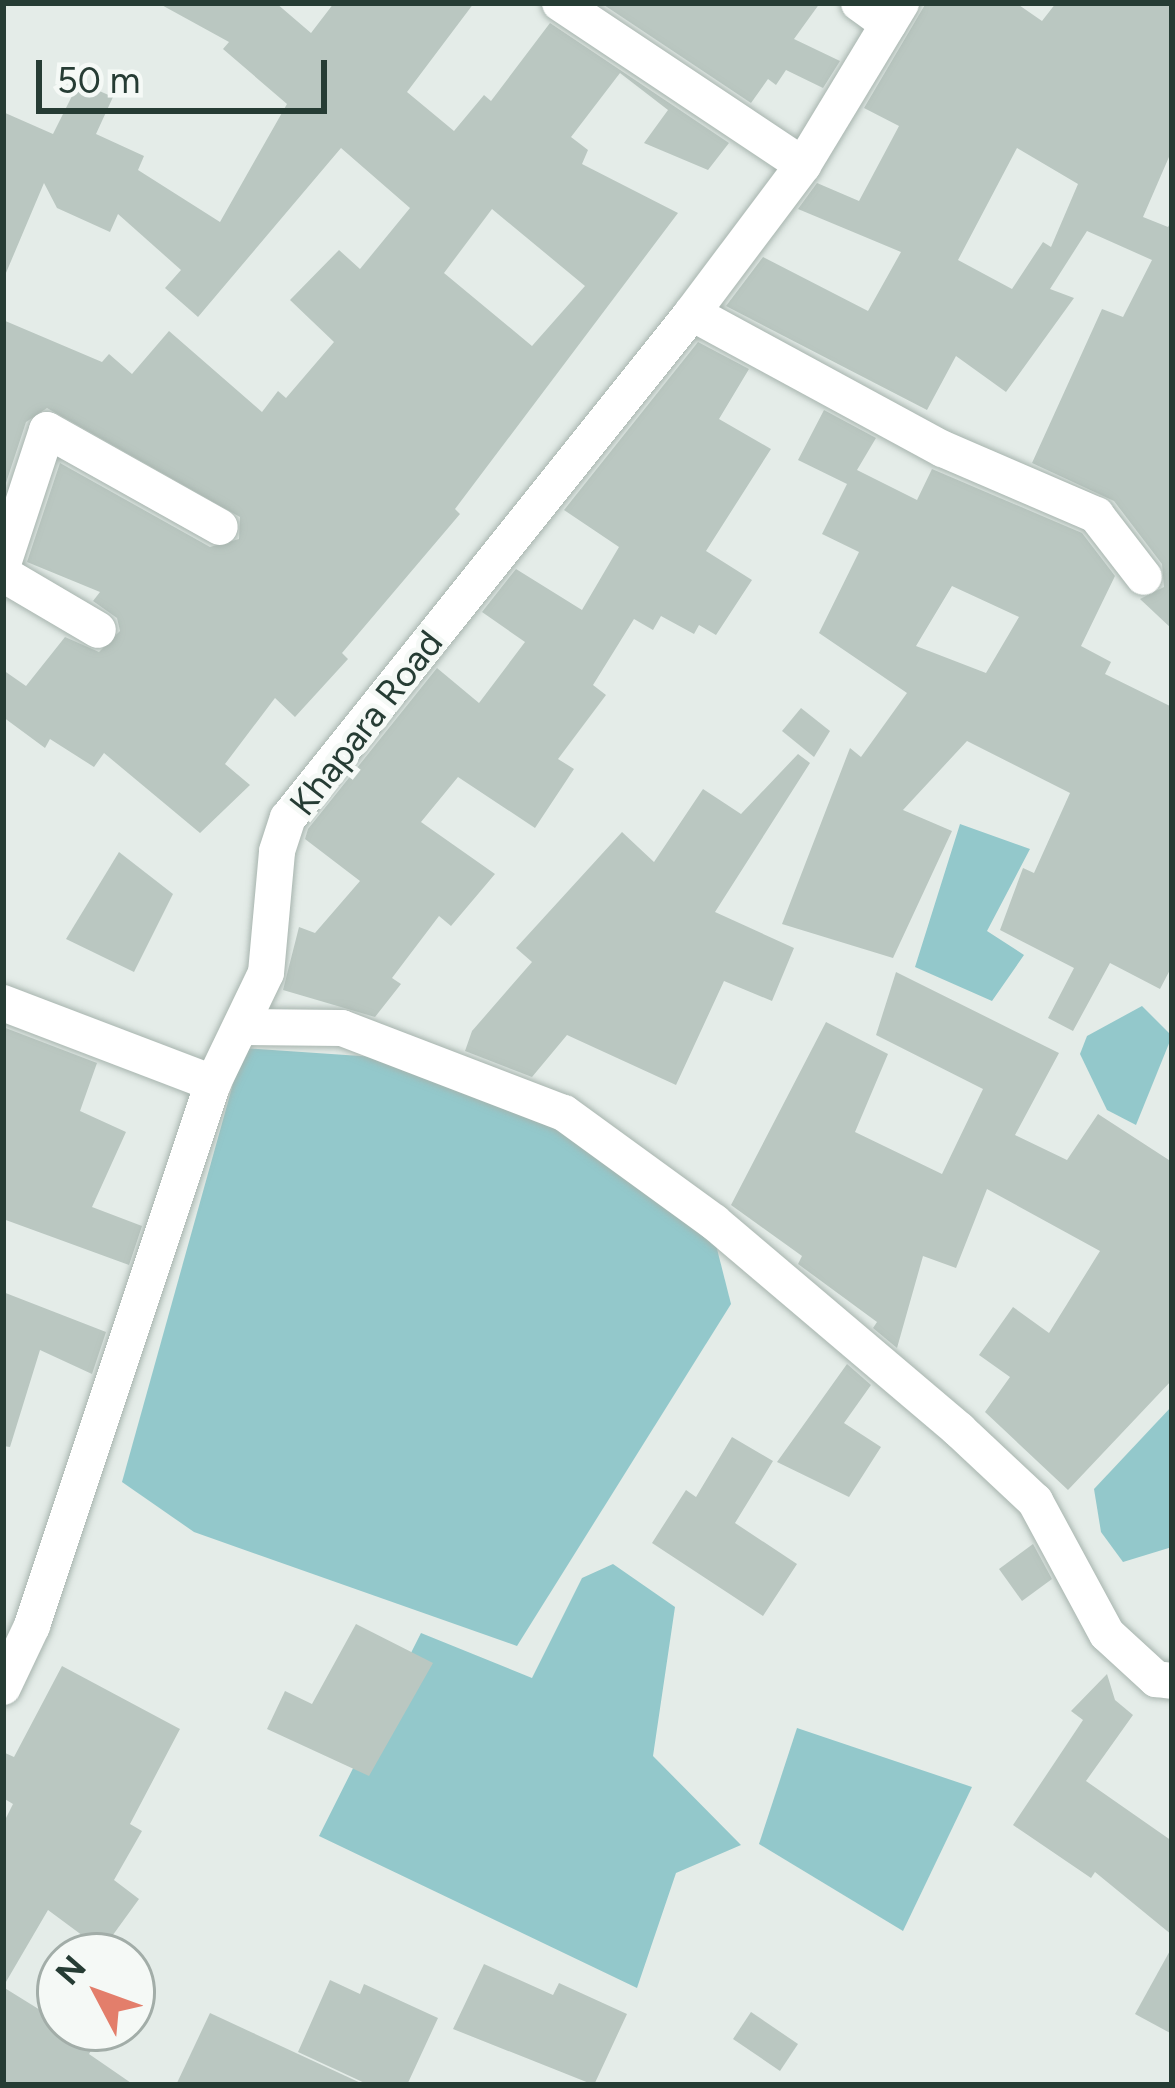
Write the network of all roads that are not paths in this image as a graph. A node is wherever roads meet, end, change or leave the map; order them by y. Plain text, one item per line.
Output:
1 (560, 3) edge
2 (883, 10) edge
3 (802, 165) junction
4 (692, 313) junction
5 (220, 527) dead end
6 (3, 569) edge
7 (1144, 577) dead end
8 (98, 630) dead end
9 (3, 1003) edge
10 (244, 1027) junction
11 (213, 1083) junction
12 (1172, 1681) edge
13 (3, 1687) edge

1 - 3 street
2 - 3 street, Khapara Road
3 - 4 street, Khapara Road
4 - 7 street
4 - 10 street, Khapara Road
5 - 6 street
6 - 8 street
9 - 11 street
10 - 11 street, Khapara Road
10 - 12 street
11 - 13 street, Khapara Road

